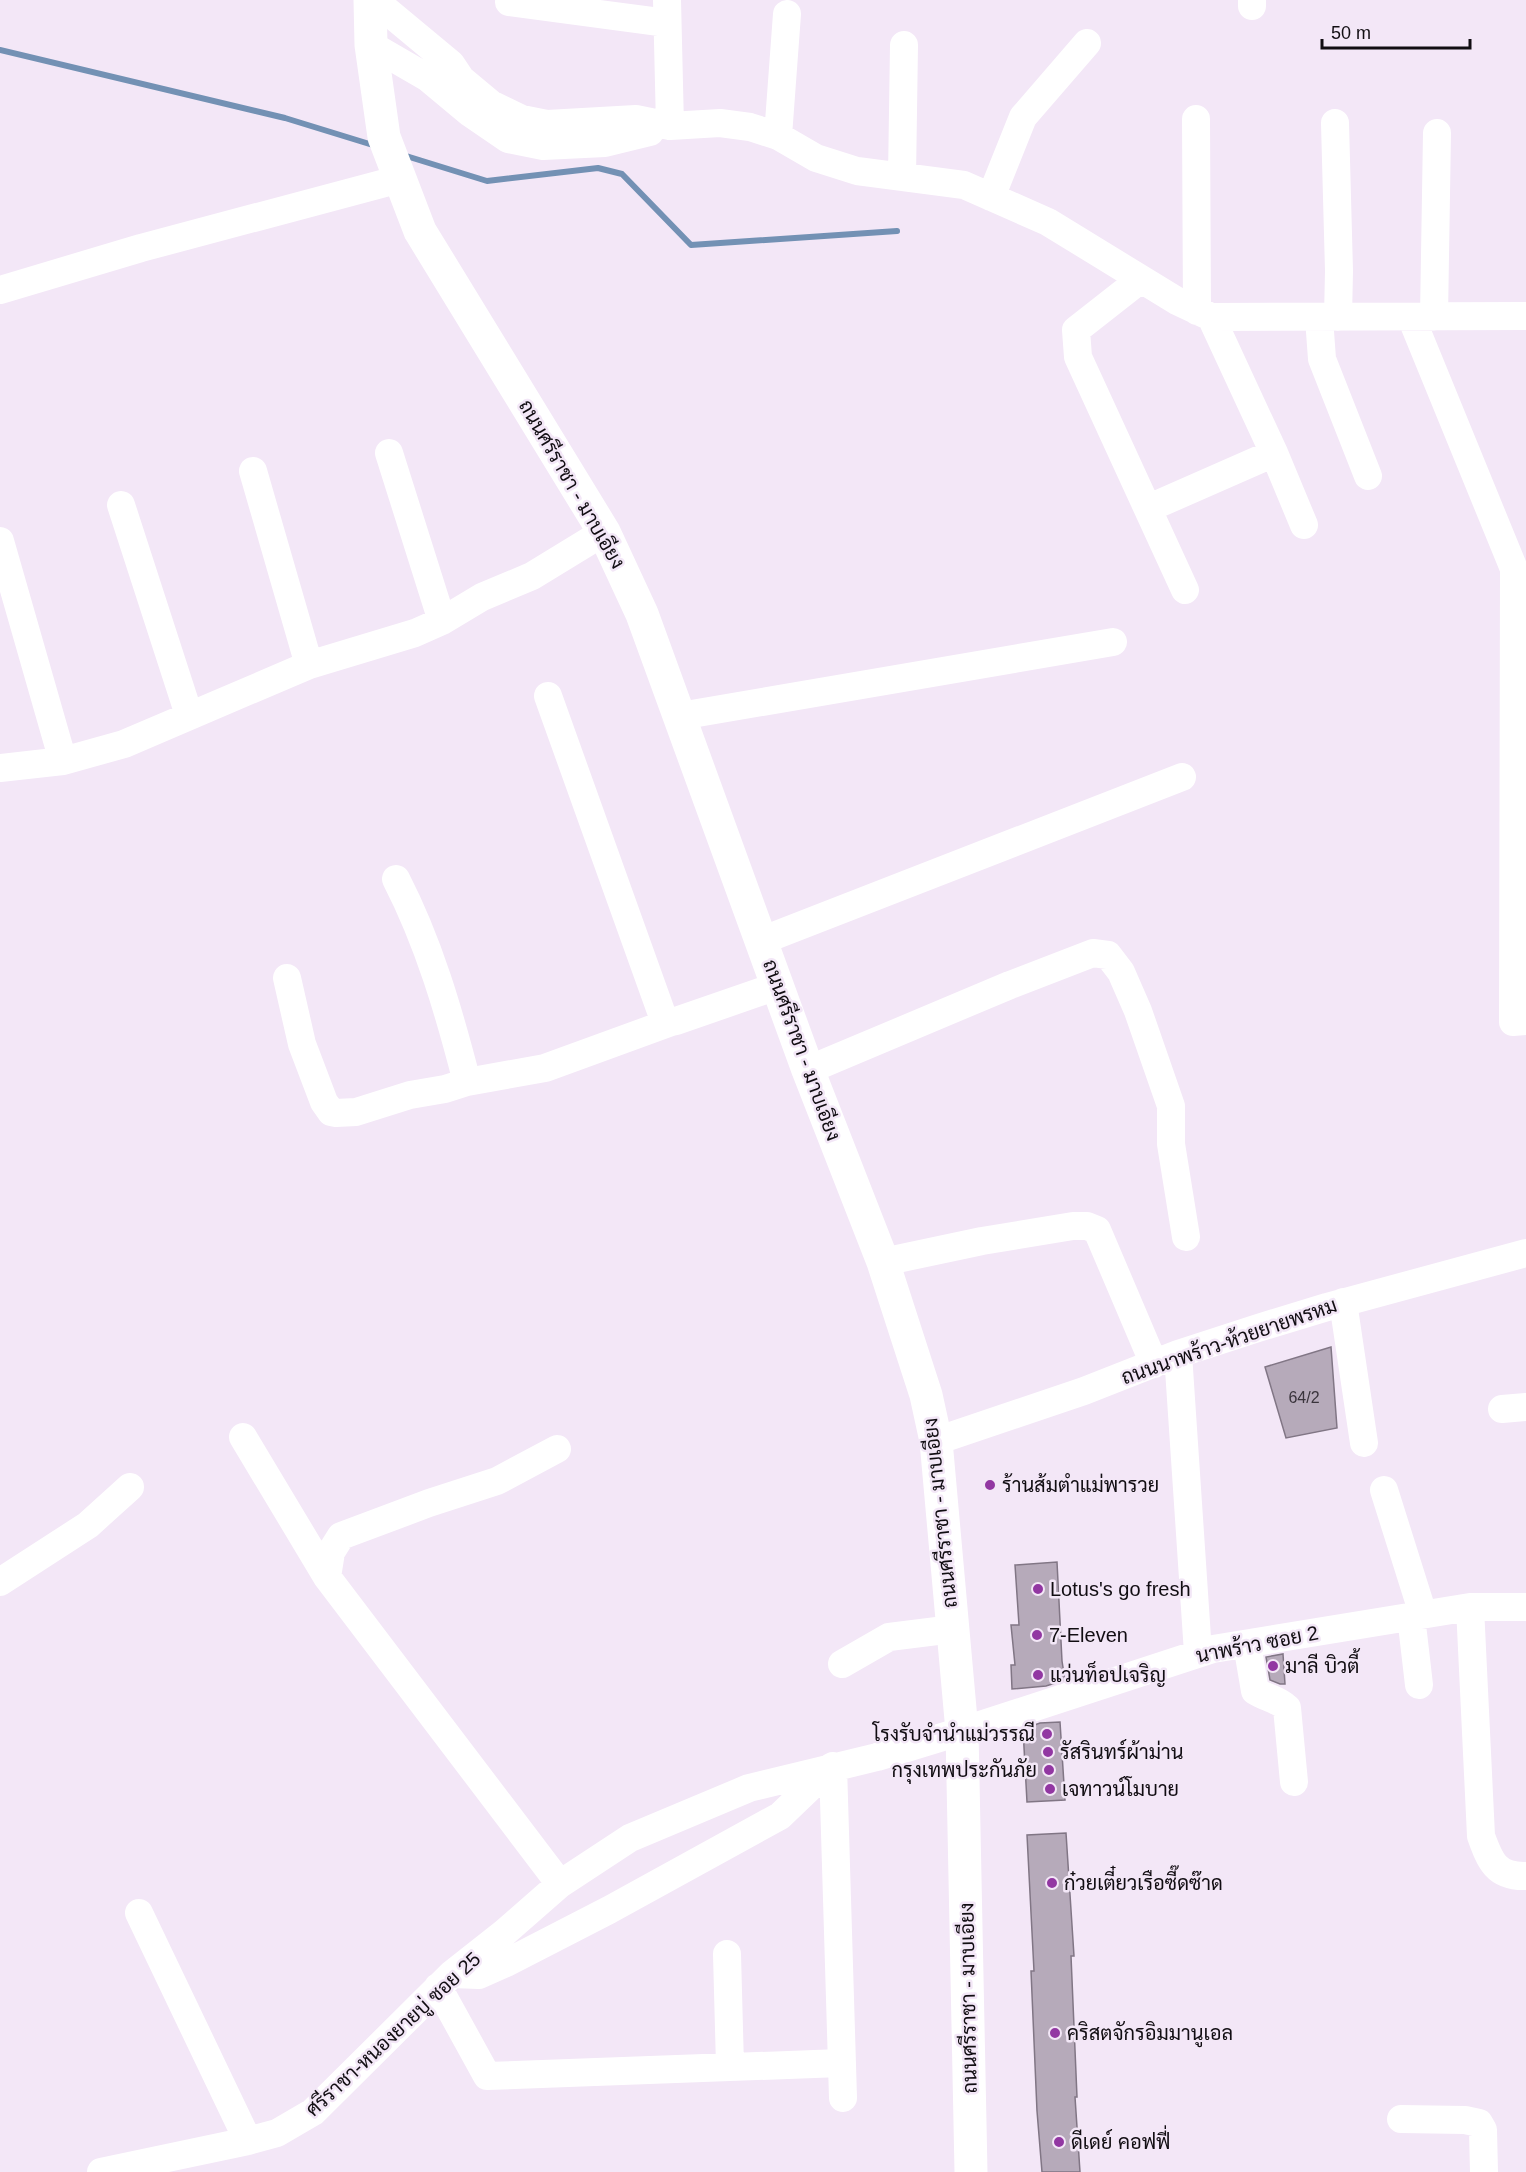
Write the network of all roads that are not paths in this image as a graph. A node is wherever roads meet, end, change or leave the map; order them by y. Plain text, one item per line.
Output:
1 (372, 0) edge
2 (509, 2) dead end
3 (667, 11) edge
4 (787, 14) dead end
5 (1086, 43) dead end
6 (371, 45) junction
7 (904, 45) dead end
8 (1196, 119) dead end
9 (1335, 123) dead end
10 (670, 126) junction
11 (1437, 133) dead end
12 (778, 136) junction
13 (902, 177) junction
14 (400, 179) junction
15 (991, 197) junction
16 (1141, 279) junction
17 (0, 290) edge
18 (1204, 314) junction
19 (1526, 316) edge
20 (1328, 317) junction
21 (1422, 317) junction
22 (389, 453) dead end
23 (1274, 453) junction
24 (254, 471) dead end
25 (1368, 476) dead end
26 (121, 506) dead end
27 (1149, 508) junction
28 (599, 524) junction
29 (1304, 525) dead end
30 (0, 541) edge
31 (1520, 577) edge
32 (1185, 591) dead end
33 (442, 621) junction
34 (1113, 642) dead end
35 (309, 665) junction
36 (548, 696) dead end
37 (189, 715) junction
38 (680, 717) junction
39 (63, 761) junction
40 (0, 768) edge
41 (1182, 777) dead end
42 (1520, 778) edge
43 (396, 879) dead end
44 (761, 941) junction
45 (286, 978) dead end
46 (777, 986) junction
47 (671, 1022) junction
48 (1526, 1022) edge
49 (808, 1070) junction
50 (467, 1082) junction
51 (1186, 1237) dead end
52 (1526, 1253) edge
53 (883, 1262) junction
54 (1343, 1302) junction
55 (1166, 1359) junction
56 (243, 1437) dead end
57 (936, 1441) junction
58 (1364, 1443) dead end
59 (557, 1449) dead end
60 (130, 1487) dead end
61 (1384, 1490) dead end
62 (327, 1577) junction
63 (0, 1582) edge
64 (1470, 1607) junction
65 (1526, 1607) edge
66 (1417, 1616) junction
67 (953, 1629) junction
68 (1247, 1644) junction
69 (1198, 1653) junction
70 (842, 1664) dead end
71 (1419, 1685) dead end
72 (962, 1731) junction
73 (833, 1766) junction
74 (1294, 1782) dead end
75 (1526, 1876) edge
76 (561, 1884) junction
77 (139, 1913) dead end
78 (727, 1954) dead end
79 (445, 1980) junction
80 (841, 2063) junction
81 (730, 2066) junction
82 (843, 2098) dead end
83 (1401, 2119) dead end
84 (248, 2141) junction
85 (101, 2172) edge
86 (971, 2172) edge
87 (1484, 2172) edge

1 - 6 main road, ถนนศรีราชา - มาบเอียง
1 - 10 street
2 - 3 street
3 - 10 street
4 - 12 street
5 - 15 street
6 - 10 street
6 - 14 main road, ถนนศรีราชา - มาบเอียง
7 - 13 street
8 - 18 street
9 - 20 street
10 - 12 street
11 - 21 street
12 - 13 street
13 - 15 street
14 - 17 street
14 - 28 main road, ถนนศรีราชา - มาบเอียง
15 - 16 street
16 - 18 street
16 - 27 street
18 - 20 street
18 - 23 street
19 - 21 street
20 - 21 street
20 - 25 street
21 - 31 street
22 - 33 street
23 - 27 street
23 - 29 street
24 - 35 street
26 - 37 street
27 - 32 street
28 - 33 street
28 - 38 main road, ถนนศรีราชา - มาบเอียง
30 - 39 street
31 - 42 street
33 - 35 street
34 - 38 street
35 - 37 street
36 - 47 street
37 - 39 street
38 - 44 main road, ถนนศรีราชา - มาบเอียง
39 - 40 street
41 - 44 street
42 - 48 street
43 - 50 street
44 - 46 main road, ถนนศรีราชา - มาบเอียง
45 - 50 street
46 - 47 street
46 - 49 main road, ถนนศรีราชา - มาบเอียง
47 - 50 street
49 - 51 street
49 - 53 main road, ถนนศรีราชา - มาบเอียง
52 - 54 street, ถนนนาพร้าว-ห้วยยายพรหม
53 - 55 street
53 - 57 main road, ถนนศรีราชา - มาบเอียง
54 - 55 street, ถนนนาพร้าว-ห้วยยายพรหม
54 - 58 street
55 - 57 street, ถนนนาพร้าว-ห้วยยายพรหม
55 - 69 street
56 - 62 street
57 - 67 main road, ถนนศรีราชา - มาบเอียง
59 - 62 street
60 - 63 street
61 - 66 street
62 - 76 street
64 - 65 street, นาพร้าว ซอย 2
64 - 66 street, นาพร้าว ซอย 2
64 - 75 street
66 - 68 street, นาพร้าว ซอย 2
66 - 71 street
67 - 70 street
67 - 72 main road, ถนนศรีราชา - มาบเอียง
68 - 69 street, นาพร้าว ซอย 2
68 - 74 street
69 - 72 street, นาพร้าว ซอย 2
72 - 73 street, ศรีราชา-หนองยายบู่ ซอย 25
72 - 86 main road, ถนนศรีราชา - มาบเอียง
73 - 76 street, ศรีราชา-หนองยายบู่ ซอย 25
73 - 79 street
73 - 80 street
76 - 79 street, ศรีราชา-หนองยายบู่ ซอย 25
77 - 84 street
78 - 81 street
79 - 81 street
79 - 84 street, ศรีราชา-หนองยายบู่ ซอย 25
80 - 81 street
80 - 82 street
83 - 87 street
84 - 85 street, ศรีราชา-หนองยายบู่ ซอย 25

